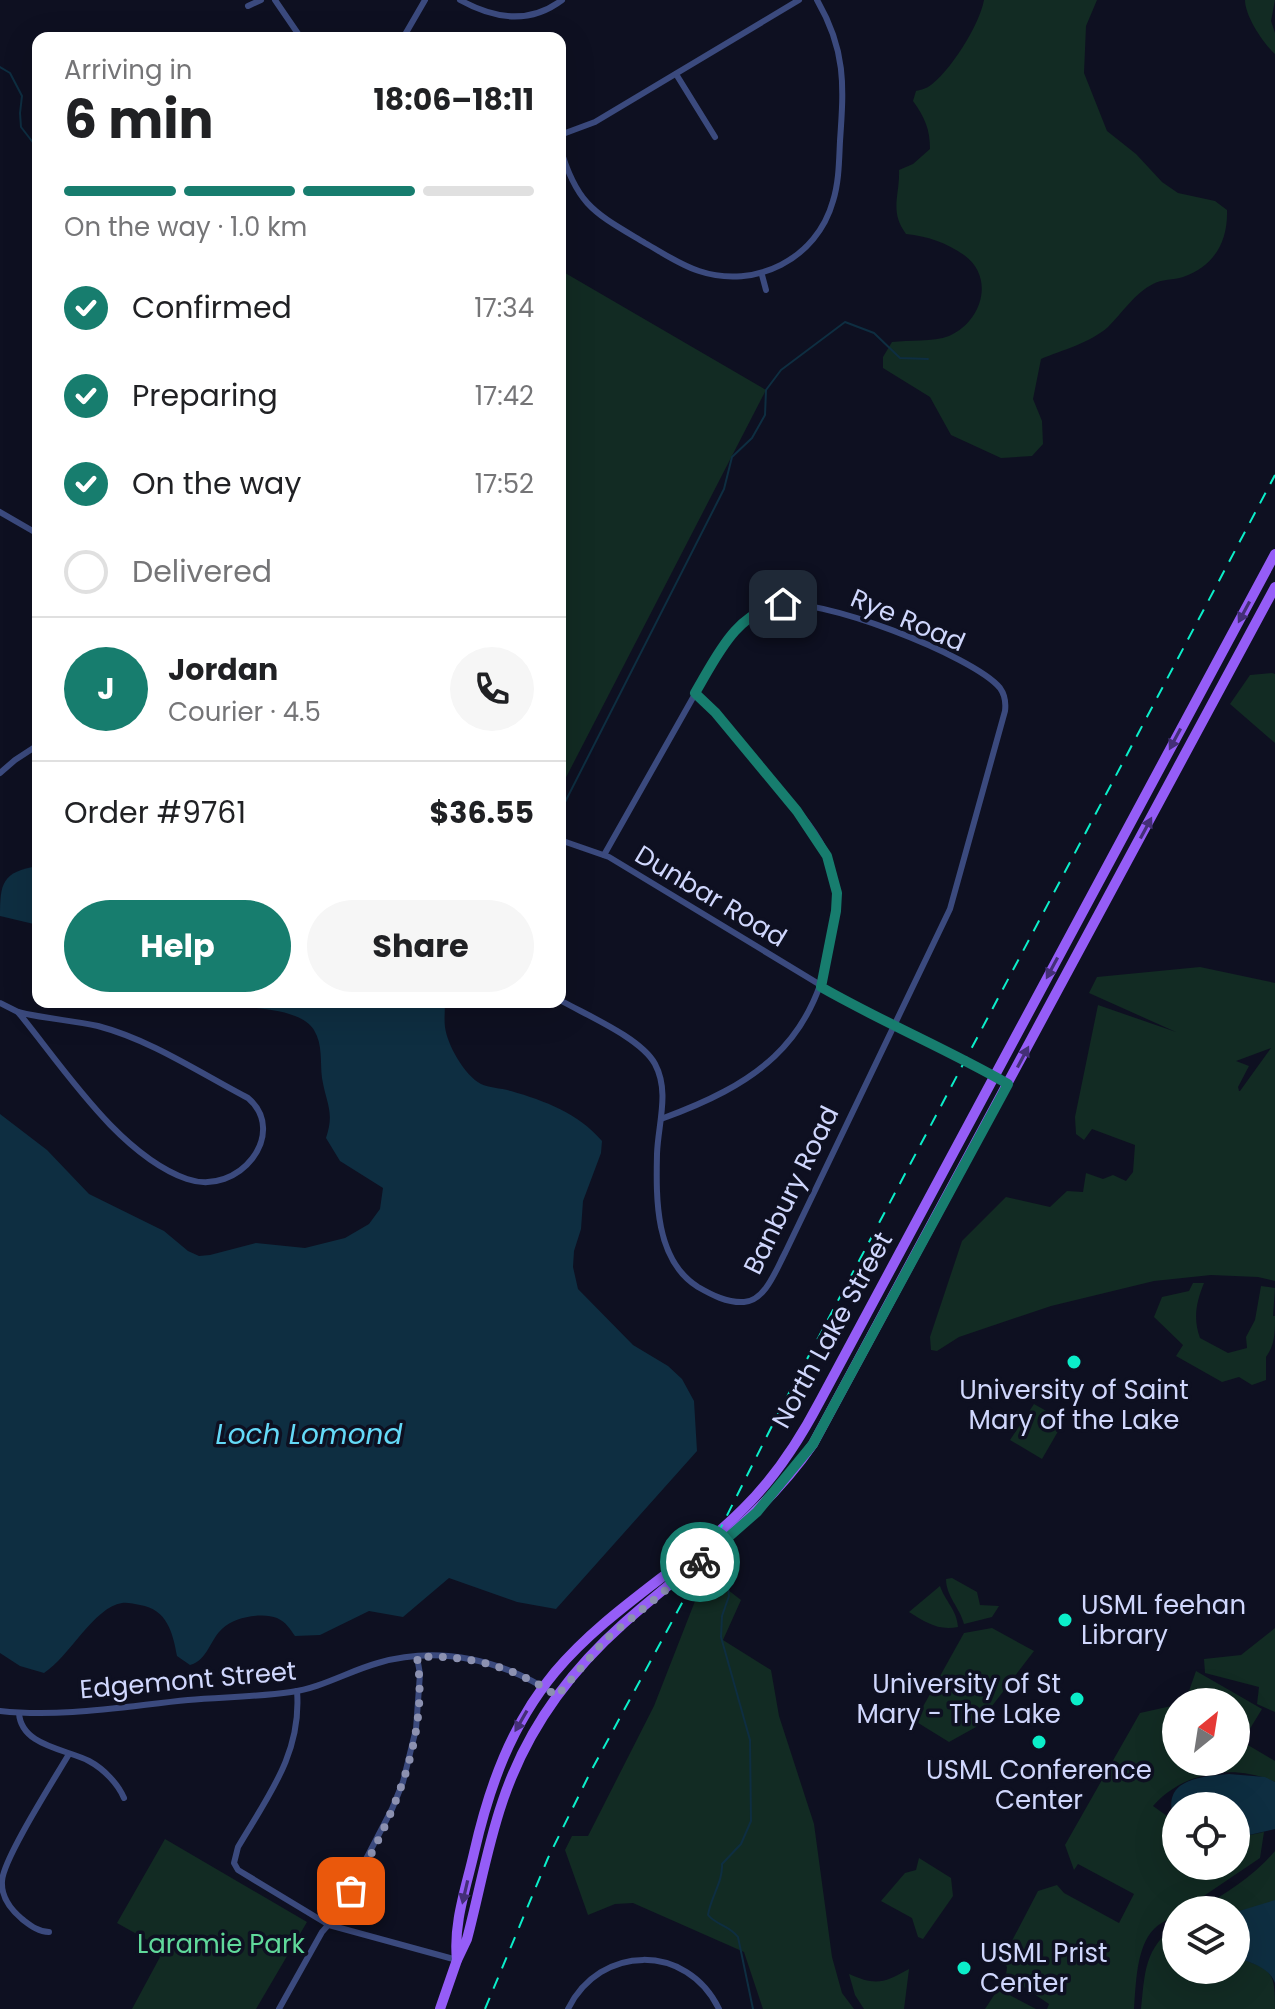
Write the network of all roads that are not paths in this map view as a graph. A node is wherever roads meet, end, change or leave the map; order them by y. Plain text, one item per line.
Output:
1 (261, 0) edge
2 (275, 0) edge
3 (425, 0) edge
4 (460, 0) edge
5 (562, 0) edge
6 (799, 0) edge
7 (817, 0) edge
8 (248, 6) dead end
9 (297, 32) edge
10 (406, 32) edge
11 (676, 74) junction
12 (566, 133) edge
13 (715, 137) dead end
14 (566, 165) edge
15 (762, 275) junction
16 (766, 290) dead end
17 (0, 512) edge
18 (32, 531) edge
19 (1275, 554) edge
20 (1275, 587) edge
21 (695, 693) junction
22 (1005, 711) joint
23 (32, 749) edge
24 (0, 773) edge
25 (566, 842) edge
26 (604, 855) junction
27 (821, 987) junction
28 (0, 1003) edge
29 (566, 1004) edge
30 (18, 1012) junction
31 (893, 1025) junction
32 (995, 1076) junction
33 (1008, 1084) junction
34 (661, 1119) junction
35 (417, 1657) junction
36 (544, 1687) junction
37 (297, 1691) junction
38 (557, 1696) junction
39 (0, 1711) edge
40 (19, 1713) junction
41 (69, 1754) junction
42 (124, 1798) dead end
43 (329, 1925) junction
44 (49, 1932) dead end
45 (457, 1960) junction
46 (279, 2009) edge
47 (440, 2009) edge
48 (568, 2009) edge
49 (719, 2009) edge

1 - 8 street
2 - 9 street
3 - 10 street
4 - 5 street
6 - 11 street
7 - 15 street
11 - 12 street
11 - 13 street
14 - 15 street
15 - 16 street
17 - 18 street
19 -> 32 main road, North Lake Street
33 -> 20 main road, North Lake Street
21 - 22 street, Rye Road
21 - 26 street
21 - 27 street
22 - 31 street, Banbury Road
23 - 24 street
25 - 26 street, Dunbar Road
26 - 27 street, Dunbar Road
27 - 31 street, Dunbar Road
27 - 34 street
28 - 30 street
29 - 34 street, Banbury Road
30 - 30 street
31 - 32 street, Dunbar Road
31 - 34 street, Banbury Road
32 - 33 street, Dunbar Road
32 - 36 main road, North Lake Street
33 - 38 main road, North Lake Street
35 - 36 street, Edgemont Street
35 - 37 street, Edgemont Street
35 - 43 street
36 - 38 street, Edgemont Street
36 -> 45 main road, North Lake Street
37 - 40 street, Edgemont Street
37 - 43 street
38 - 45 main road, North Lake Street
39 - 40 street, Edgemont Street
40 - 41 street
41 - 42 street
41 - 44 street
43 - 45 street
43 - 46 street
45 - 47 main road, North Lake Street
48 - 49 street

